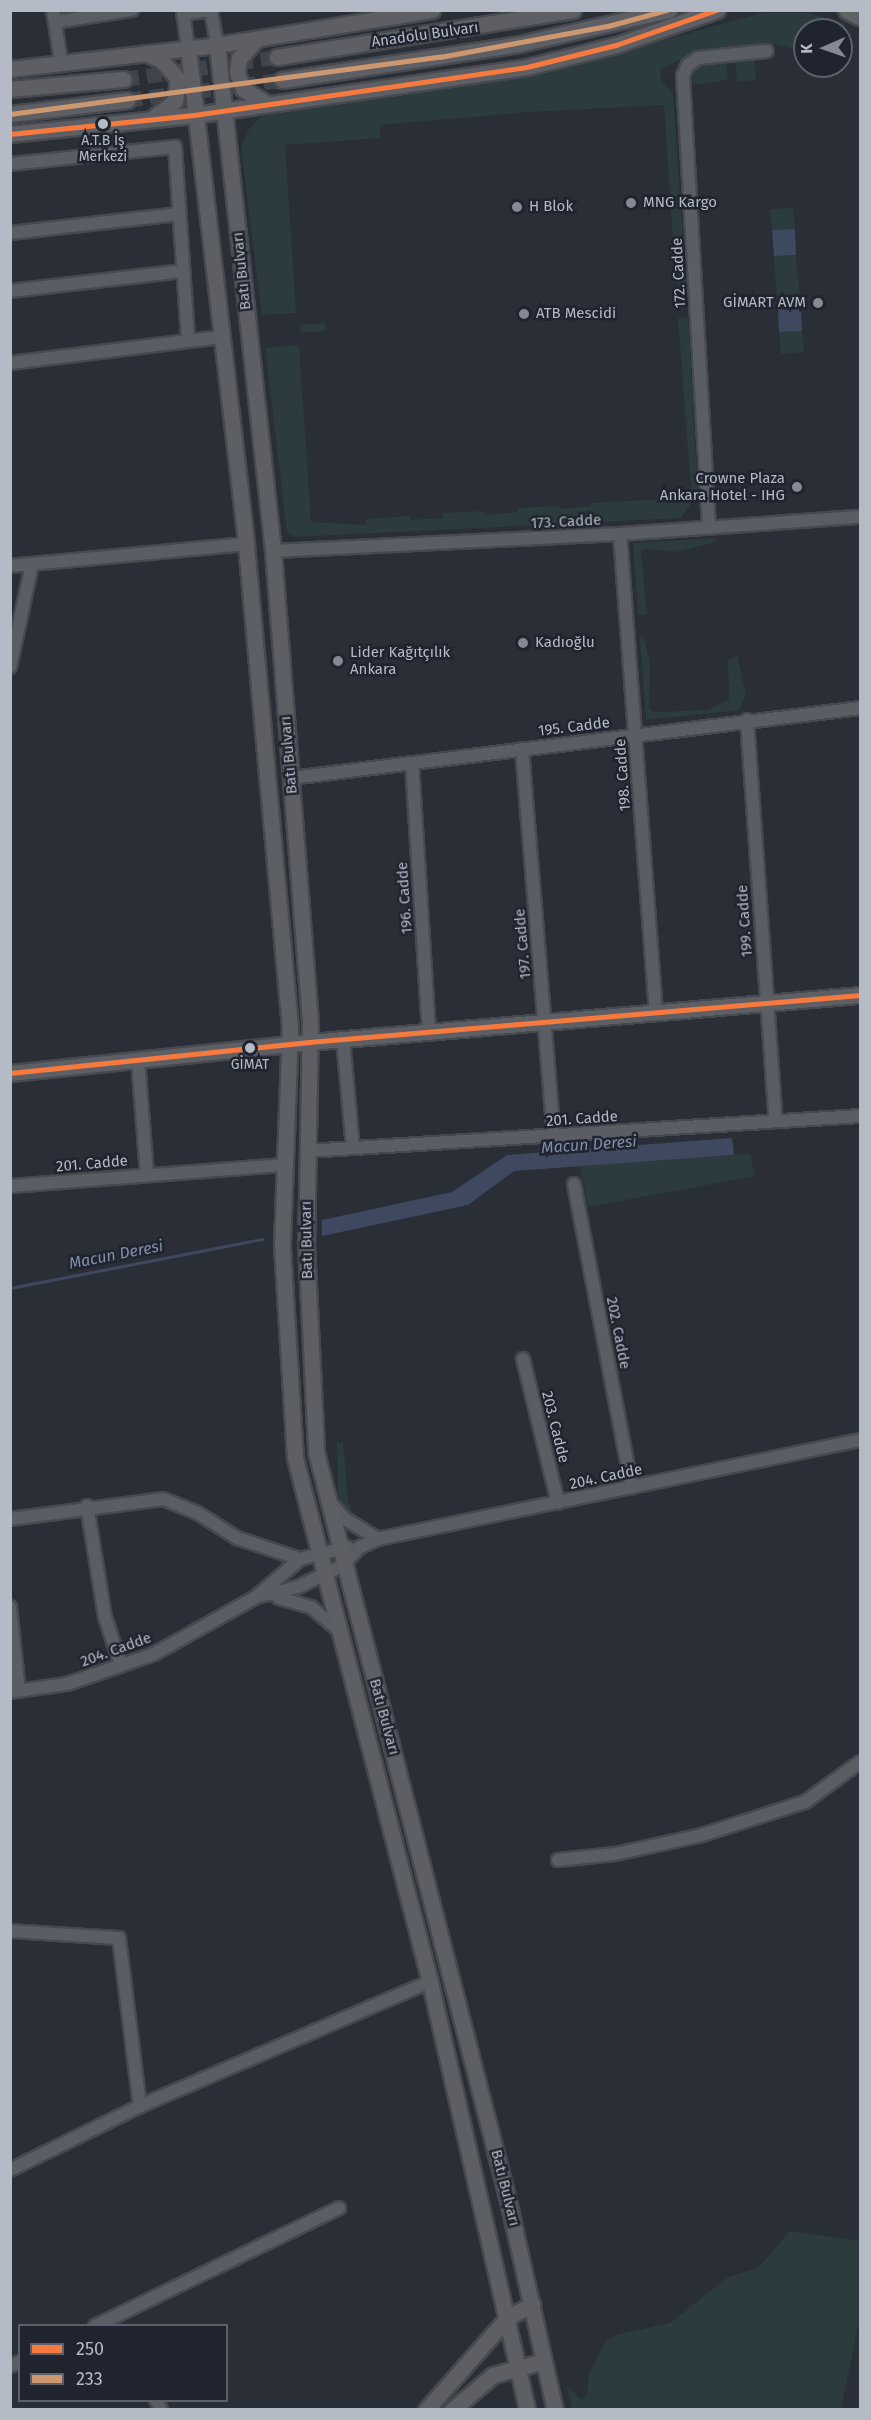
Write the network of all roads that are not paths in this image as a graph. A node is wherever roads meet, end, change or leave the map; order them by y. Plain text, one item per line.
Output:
1 (132, 10) edge
2 (211, 10) edge
3 (432, 10) edge
4 (573, 10) edge
5 (669, 10) edge
6 (686, 10) edge
7 (695, 10) edge
8 (717, 10) edge
9 (848, 10) edge
10 (54, 16) edge
11 (650, 16) junction
12 (861, 16) edge
13 (639, 36) junction
14 (257, 39) junction
15 (217, 45) junction
16 (188, 48) junction
17 (767, 51) dead end
18 (145, 53) junction
19 (277, 57) tunnel mouth
20 (62, 62) junction
21 (10, 69) edge
22 (124, 79) tunnel mouth
23 (282, 80) tunnel mouth
24 (10, 89) edge
25 (127, 100) tunnel mouth
26 (268, 104) junction
27 (225, 110) junction
28 (10, 114) edge
29 (194, 115) junction
30 (148, 120) junction
31 (10, 134) edge
32 (10, 164) edge
33 (179, 214) junction
34 (10, 232) edge
35 (183, 271) junction
36 (10, 291) edge
37 (221, 337) junction
38 (188, 340) junction
39 (10, 363) edge
40 (861, 517) edge
41 (709, 527) junction
42 (620, 534) junction
43 (246, 544) junction
44 (273, 551) junction
45 (32, 564) junction
46 (10, 566) edge
47 (10, 667) edge
48 (861, 708) edge
49 (747, 720) junction
50 (635, 734) junction
51 (522, 749) junction
52 (412, 763) junction
53 (291, 778) junction
54 (861, 995) edge
55 (766, 1004) junction
56 (656, 1013) junction
57 (544, 1022) junction
58 (429, 1032) junction
59 (343, 1040) junction
60 (309, 1042) junction
61 (289, 1044) junction
62 (138, 1060) junction
63 (10, 1073) edge
64 (861, 1116) edge
65 (776, 1120) junction
66 (554, 1136) junction
67 (353, 1148) junction
68 (306, 1151) junction
69 (285, 1165) junction
70 (147, 1174) junction
71 (574, 1184) dead end
72 (10, 1186) edge
73 (523, 1359) dead end
74 (861, 1440) edge
75 (632, 1488) junction
76 (324, 1497) junction
77 (558, 1503) junction
78 (87, 1506) junction
79 (10, 1519) edge
80 (378, 1539) junction
81 (338, 1546) junction
82 (360, 1547) junction
83 (318, 1553) junction
84 (300, 1559) junction
85 (342, 1566) junction
86 (323, 1575) junction
87 (274, 1593) junction
88 (256, 1597) junction
89 (10, 1607) edge
90 (338, 1630) junction
91 (121, 1665) junction
92 (15, 1692) edge
93 (861, 1762) edge
94 (558, 1860) dead end
95 (10, 1931) edge
96 (430, 1982) junction
97 (140, 2106) junction
98 (10, 2170) edge
99 (339, 2208) dead end
100 (531, 2304) junction
101 (507, 2318) junction
102 (118, 2320) edge
103 (100, 2324) edge
104 (544, 2361) junction
105 (517, 2366) junction
106 (426, 2409) edge
107 (452, 2409) edge
108 (527, 2409) edge
109 (555, 2409) edge

1 - 10 street
2 - 15 street
2 - 16 street
3 - 14 main road
4 - 19 main road, Anadolu Bulvarı
5 - 11 main road, Anadolu Bulvarı
6 - 11 main road
7 - 13 main road
8 - 13 main road
9 - 12 highway
10 - 20 street
11 - 23 main road, Anadolu Bulvarı
13 - 26 main road
14 - 15 main road
14 - 26 main road
15 - 16 main road
15 - 27 main road, Batı Bulvarı
16 - 18 main road
16 - 29 main road, Batı Bulvarı
17 - 41 street, 172. Cadde
18 - 20 main road
18 - 30 main road
20 - 21 main road
22 - 24 main road
25 - 28 main road
26 - 27 main road
27 - 29 main road
27 - 44 main road, Batı Bulvarı
29 - 30 main road
29 - 37 main road, Batı Bulvarı
30 - 31 main road
32 - 33 street
33 - 34 street
33 - 35 street
35 - 36 street
35 - 38 street
37 - 38 street
37 - 43 main road, Batı Bulvarı
38 - 39 street
40 - 41 street, 173. Cadde
41 - 42 street, 173. Cadde
42 - 44 street, 173. Cadde
42 - 50 street, 198. Cadde
43 - 45 street
43 - 61 main road, Batı Bulvarı
44 - 53 main road, Batı Bulvarı
45 - 46 street
45 - 47 street
48 - 49 street, 195. Cadde
49 - 50 street, 195. Cadde
49 - 55 street, 199. Cadde
50 - 51 street, 195. Cadde
50 - 56 street, 198. Cadde
51 - 52 street, 195. Cadde
51 - 57 street, 197. Cadde
52 - 53 street, 195. Cadde
52 - 58 street, 196. Cadde
53 - 60 main road, Batı Bulvarı
54 - 55 main road
55 - 56 main road
55 - 65 street, 199. Cadde
56 - 57 main road
57 - 58 main road
57 - 66 street, 197. Cadde
58 - 59 main road
59 - 60 main road
59 - 67 street
60 - 61 main road
60 - 68 main road, Batı Bulvarı
61 - 62 main road
61 - 69 main road, Batı Bulvarı
62 - 63 main road
62 - 70 street
64 - 65 street, 201. Cadde
65 - 66 street, 201. Cadde
66 - 67 street, 201. Cadde
67 - 68 street, 201. Cadde
68 - 76 main road, Batı Bulvarı
69 - 70 street, 201. Cadde
69 - 83 main road, Batı Bulvarı
70 - 72 street, 201. Cadde
71 - 75 street, 202. Cadde
73 - 77 street, 203. Cadde
74 - 75 street, 204. Cadde
75 - 77 street, 204. Cadde
76 - 80 street
76 - 81 main road, Batı Bulvarı
77 - 80 street, 204. Cadde
78 - 79 street
78 - 84 street
78 - 91 street
80 - 82 street, 204. Cadde
81 - 82 street, 204. Cadde
81 - 83 street, 204. Cadde
81 - 85 main road, Batı Bulvarı
82 - 85 street, 204. Cadde
83 - 84 street, 204. Cadde
83 - 86 main road, Batı Bulvarı
84 - 88 street, 204. Cadde
85 - 86 street, 204. Cadde
85 - 100 main road, Batı Bulvarı
86 - 87 street, 204. Cadde
86 - 90 main road, Batı Bulvarı
87 - 88 street, 204. Cadde
87 - 90 street
88 - 91 street, 204. Cadde
89 - 92 street
90 - 96 main road, Batı Bulvarı
91 - 92 street, 204. Cadde
93 - 94 street
95 - 97 street
96 - 97 street
96 - 101 main road, Batı Bulvarı
97 - 98 street
99 - 102 street
100 - 101 main road
100 - 104 main road, Batı Bulvarı
101 - 105 main road, Batı Bulvarı
101 - 106 main road
102 - 103 street
104 - 105 main road
104 - 109 main road, Batı Bulvarı
105 - 107 main road
105 - 108 main road, Batı Bulvarı

